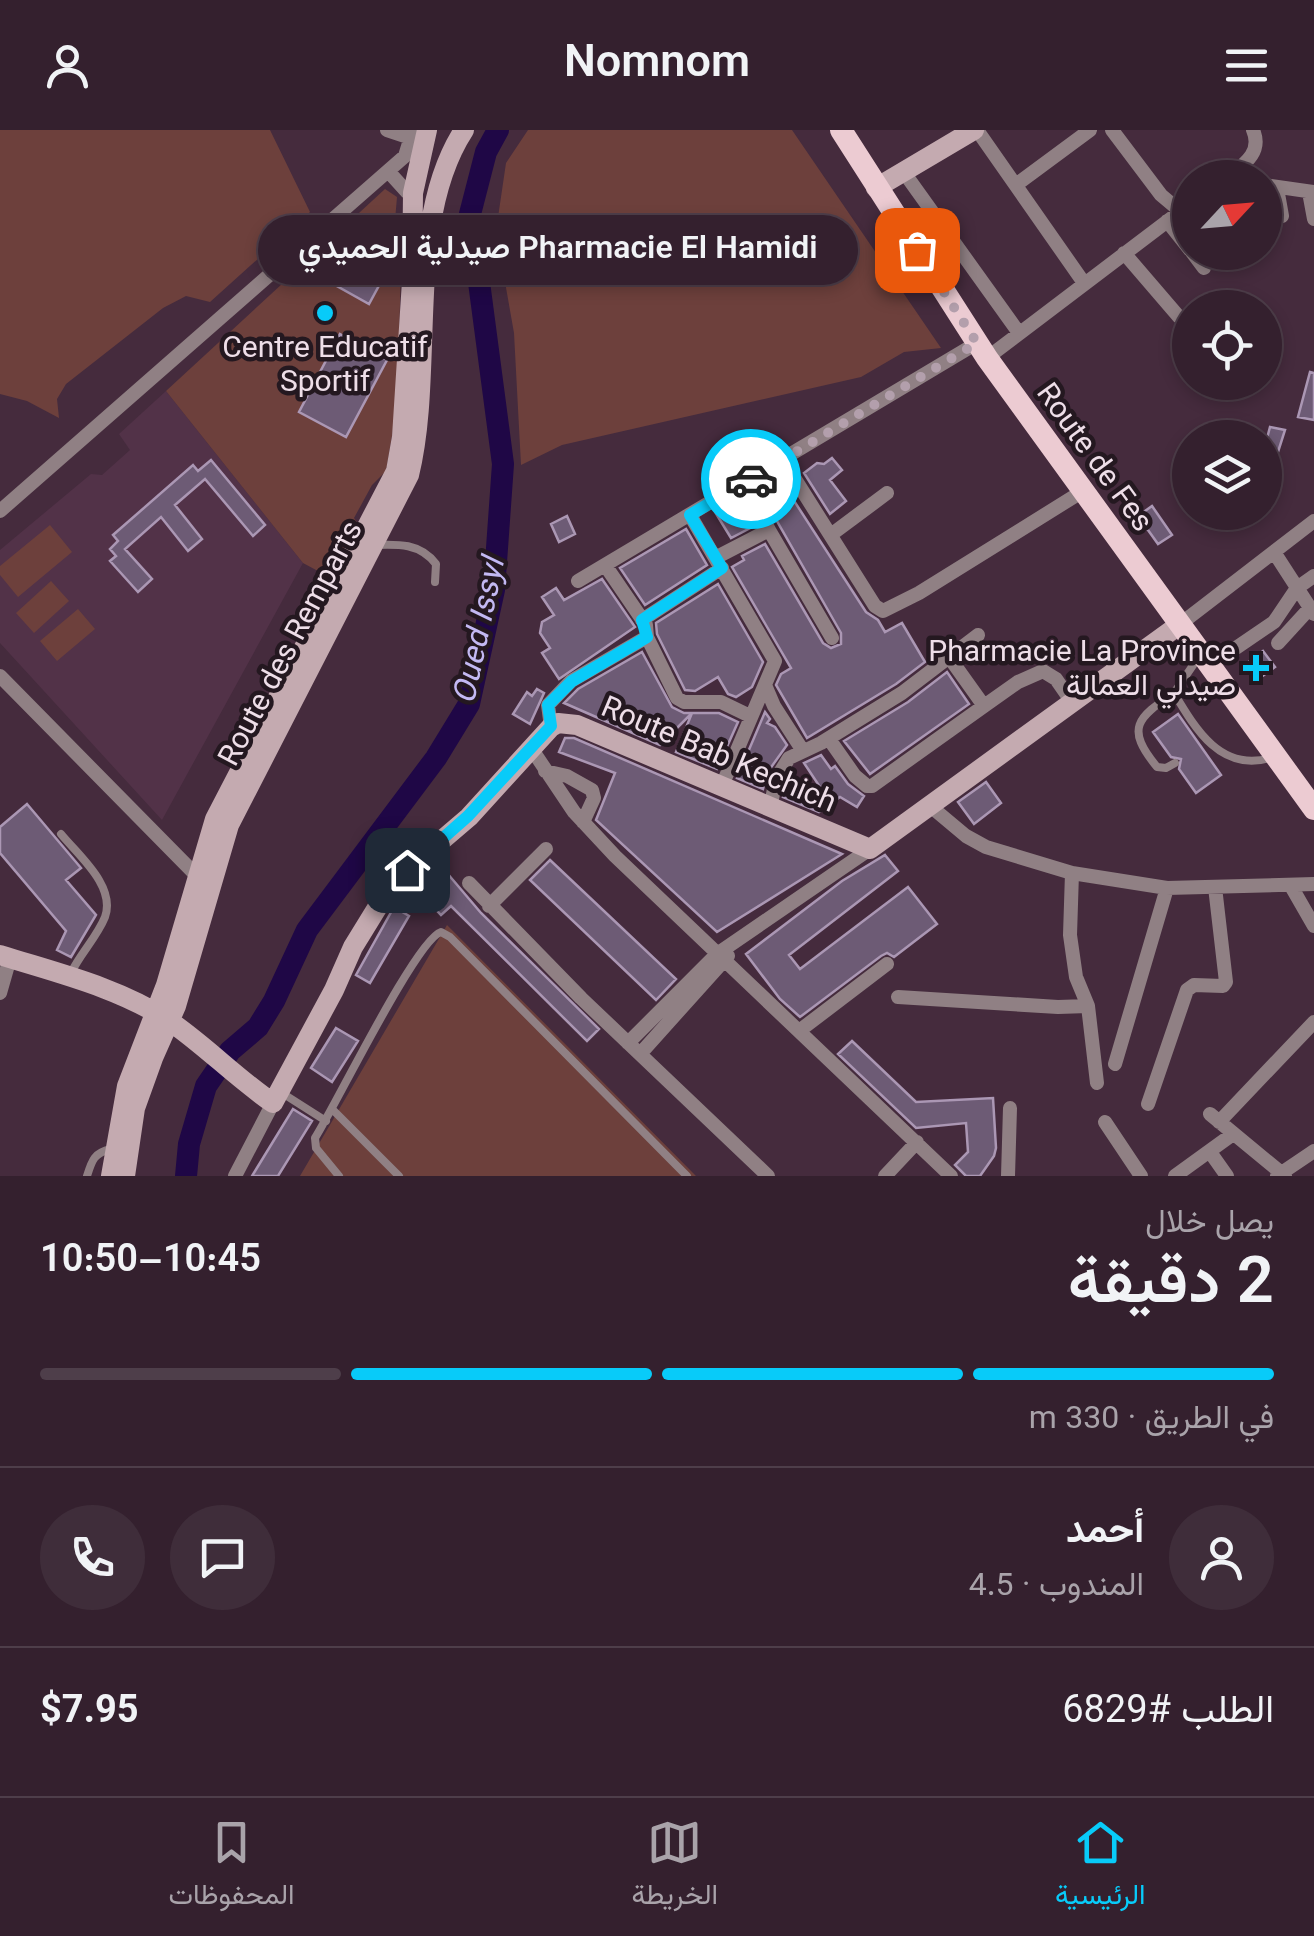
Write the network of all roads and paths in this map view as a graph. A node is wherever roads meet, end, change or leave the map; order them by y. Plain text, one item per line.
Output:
1 (387, 130) edge
2 (440, 130) edge
3 (841, 130) edge
4 (976, 130) edge
5 (1090, 130) edge
6 (1112, 130) edge
7 (1253, 130) edge
8 (463, 131) edge
9 (417, 133) edge
10 (1246, 160) edge
11 (388, 170) junction
12 (903, 170) junction
13 (1017, 184) junction
14 (876, 188) junction
15 (1282, 188) edge
16 (1312, 192) edge
17 (413, 193) junction
18 (1172, 200) edge
19 (1172, 217) edge
20 (1314, 219) edge
21 (1167, 221) junction
22 (1172, 227) edge
23 (414, 235) junction
24 (1124, 253) junction
25 (1084, 283) junction
26 (1172, 309) edge
27 (1019, 333) junction
28 (982, 351) junction
29 (783, 460) junction
30 (743, 483) junction
31 (1083, 491) junction
32 (887, 493) dead end
33 (0, 511) edge
34 (690, 515) junction
35 (1314, 521) edge
36 (769, 530) junction
37 (832, 534) junction
38 (368, 544) junction
39 (1274, 552) junction
40 (718, 563) junction
41 (605, 565) junction
42 (1314, 576) edge
43 (578, 581) dead end
44 (436, 582) dead end
45 (1297, 588) junction
46 (1312, 611) edge
47 (642, 620) junction
48 (1179, 625) junction
49 (978, 635) dead end
50 (647, 637) junction
51 (832, 638) dead end
52 (1278, 643) dead end
53 (1230, 652) dead end
54 (1201, 655) junction
55 (949, 657) junction
56 (0, 676) edge
57 (765, 685) junction
58 (1174, 693) junction
59 (1072, 702) junction
60 (984, 706) junction
61 (750, 716) junction
62 (551, 726) junction
63 (829, 738) junction
64 (531, 748) junction
65 (803, 751) junction
66 (1276, 756) junction
67 (1175, 763) dead end
68 (546, 771) junction
69 (720, 788) junction
70 (928, 805) junction
71 (770, 808) junction
72 (1314, 809) edge
73 (583, 822) junction
74 (61, 834) dead end
75 (870, 848) junction
76 (546, 849) dead end
77 (1072, 873) junction
78 (198, 877) junction
79 (469, 883) dead end
80 (1314, 884) edge
81 (1291, 886) junction
82 (1216, 887) junction
83 (1167, 888) junction
84 (489, 906) junction
85 (1314, 926) edge
86 (5, 957) edge
87 (722, 958) junction
88 (887, 964) dead end
89 (69, 977) junction
90 (0, 993) edge
91 (898, 997) dead end
92 (1088, 1006) junction
93 (162, 1017) junction
94 (1314, 1022) edge
95 (799, 1031) junction
96 (634, 1048) junction
97 (1115, 1064) dead end
98 (1097, 1083) dead end
99 (271, 1096) junction
100 (1148, 1104) dead end
101 (1010, 1108) dead end
102 (333, 1110) junction
103 (326, 1121) junction
104 (1105, 1122) dead end
105 (1234, 1134) junction
106 (917, 1142) junction
107 (116, 1148) junction
108 (1314, 1151) edge
109 (1210, 1152) junction
110 (1282, 1175) edge
111 (86, 1176) edge
112 (111, 1176) edge
113 (125, 1176) edge
114 (236, 1176) edge
115 (339, 1176) edge
116 (399, 1176) edge
117 (688, 1176) edge
118 (768, 1176) edge
119 (884, 1176) edge
120 (950, 1176) edge
121 (1008, 1176) edge
122 (1141, 1176) edge
123 (1174, 1176) edge
124 (1227, 1176) edge

1 - 9 street
2 - 23 main road
3 - 14 main road, Route de Fes
4 - 12 main road
4 - 13 street
5 - 13 street
6 - 18 street
7 - 10 street
8 - 38 main road, Route des Remparts
9 - 11 street
9 - 17 main road, Route des Remparts
11 - 17 street
11 - 33 street
12 - 14 main road
12 - 27 street
13 - 25 street
14 - 28 main road, Route de Fes
15 - 16 street
16 - 20 street
17 - 23 main road, Route des Remparts
19 - 21 street
21 - 22 street
21 - 24 street
23 - 38 main road, Route des Remparts
24 - 25 street
24 - 26 street
25 - 27 street
27 - 28 street
28 - 29 street
28 - 31 main road, Route de Fes
29 - 30 street
29 - 37 street
30 - 34 street
30 - 36 street
31 - 37 street
31 - 48 main road, Route de Fes
32 - 37 street
34 - 40 street
34 - 41 street
35 - 39 street
36 - 40 street
36 - 51 street
38 - 44 lane
38 - 78 main road, Route des Remparts
38 - 93 main road, Route des Remparts
39 - 45 street
39 - 48 street
40 - 47 street
40 - 57 street
41 - 43 street
41 - 47 street
42 - 45 street
45 - 46 street
45 - 53 street
46 - 52 street
47 - 50 street
48 - 54 main road, Route de Fes
48 - 59 main road
49 - 55 street
50 - 61 street
50 - 62 street
54 - 58 lane
54 - 66 main road, Route de Fes
55 - 60 street
55 - 63 street
56 - 78 street
57 - 61 street
57 - 65 street
58 - 66 lane
58 - 67 lane
59 - 60 street
59 - 70 main road
60 - 63 street
61 - 69 street
62 - 64 main road
62 - 69 main road, Route Bab Kechich
63 - 65 street
64 - 68 street
64 - 99 main road
65 - 71 street
66 - 72 main road, Route de Fes
68 - 73 street
68 - 73 street
69 - 71 main road, Route Bab Kechich
70 - 75 main road
70 - 77 street
71 - 75 main road, Route Bab Kechich
73 - 87 street
74 - 89 lane
75 - 87 street
76 - 84 street
77 - 83 street
77 - 92 street
78 - 93 main road, Route des Remparts
79 - 84 street
80 - 81 street
81 - 82 street
81 - 85 street
82 - 83 street
82 - 100 street
83 - 97 street
84 - 96 street
86 - 89 main road
86 - 90 street
87 - 95 street
87 - 96 street
88 - 95 street
89 - 93 main road
91 - 92 street
92 - 98 street
93 - 99 main road
93 - 107 main road, Route des Remparts
93 - 113 main road, Route des Remparts
94 - 105 street
95 - 106 street
96 - 118 street
99 - 103 lane
99 - 114 street
101 - 121 street
102 - 103 lane
102 - 116 lane
102 - 117 lane
103 - 115 lane
104 - 122 street
105 - 109 street
105 - 110 street
106 - 119 street
106 - 120 street
107 - 111 lane
107 - 112 main road, Route des Remparts
108 - 110 street
109 - 123 street
109 - 124 street

